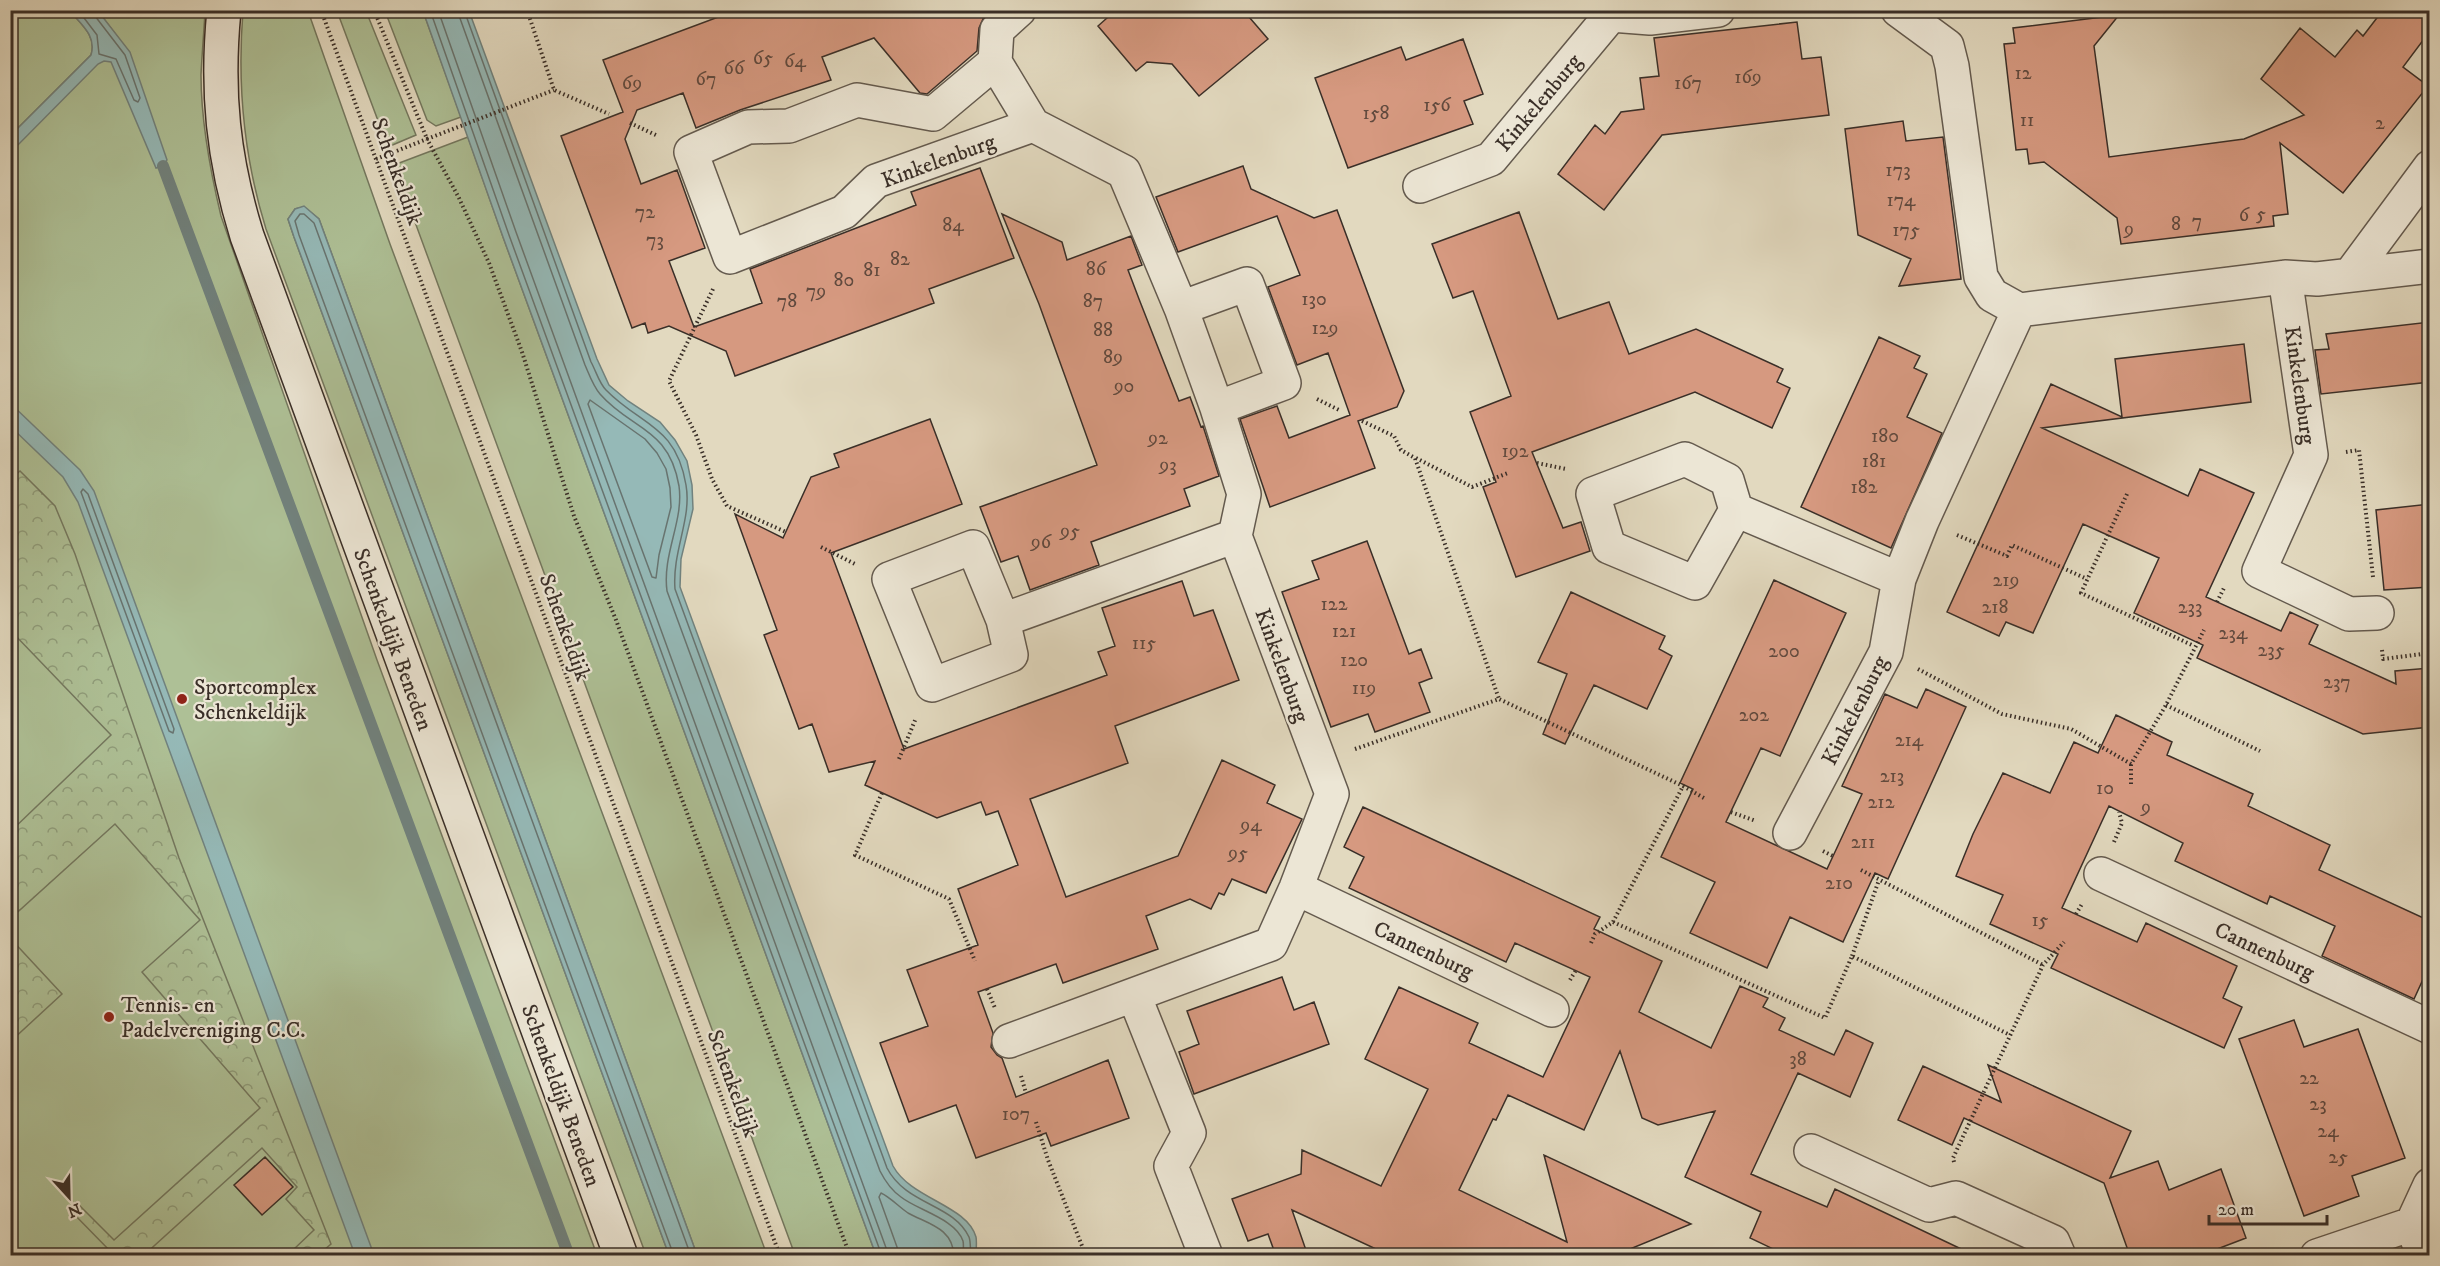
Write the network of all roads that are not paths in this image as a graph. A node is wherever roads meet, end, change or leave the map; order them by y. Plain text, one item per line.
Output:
1 (224, 10) edge
2 (1019, 10) edge
3 (1718, 10) edge
4 (1898, 10) edge
5 (1611, 13) edge
6 (995, 62) junction
7 (1033, 125) junction
8 (2430, 167) edge
9 (1420, 186) dead end
10 (2430, 266) edge
11 (2350, 275) junction
12 (2285, 277) junction
13 (1181, 308) junction
14 (2019, 310) junction
15 (1217, 408) junction
16 (1736, 510) dead end
17 (1235, 536) junction
18 (1899, 579) junction
19 (2377, 613) road end
20 (1003, 620) junction
21 (1790, 833) dead end
22 (2101, 874) dead end
23 (1296, 888) junction
24 (1134, 995) junction
25 (1552, 1010) dead end
26 (2430, 1027) edge
27 (1010, 1041) dead end
28 (1811, 1151) dead end
29 (2430, 1185) edge
30 (2412, 1224) junction
31 (621, 1256) edge
32 (1206, 1256) edge
33 (2059, 1256) edge
34 (2317, 1256) edge
35 (2422, 1256) edge

1 - 31 street, Schenkeldijk Beneden
2 - 6 street
3 - 5 street, Kinkelenburg
4 - 14 street
5 - 9 street, Kinkelenburg
6 - 7 street
6 - 7 street, Kinkelenburg
7 - 13 street
8 - 11 street
10 - 11 street
11 - 12 street
12 - 14 street
12 - 19 street, Kinkelenburg
13 - 15 street
13 - 15 street
14 - 18 street, Kinkelenburg
15 - 17 street
16 - 18 street
17 - 20 street
17 - 23 street, Kinkelenburg
18 - 21 street, Kinkelenburg
20 - 20 street
22 - 26 street, Cannenburg
23 - 24 street
23 - 25 street, Cannenburg
24 - 27 street
24 - 32 street
28 - 33 street
29 - 30 street
30 - 34 street
30 - 35 street

